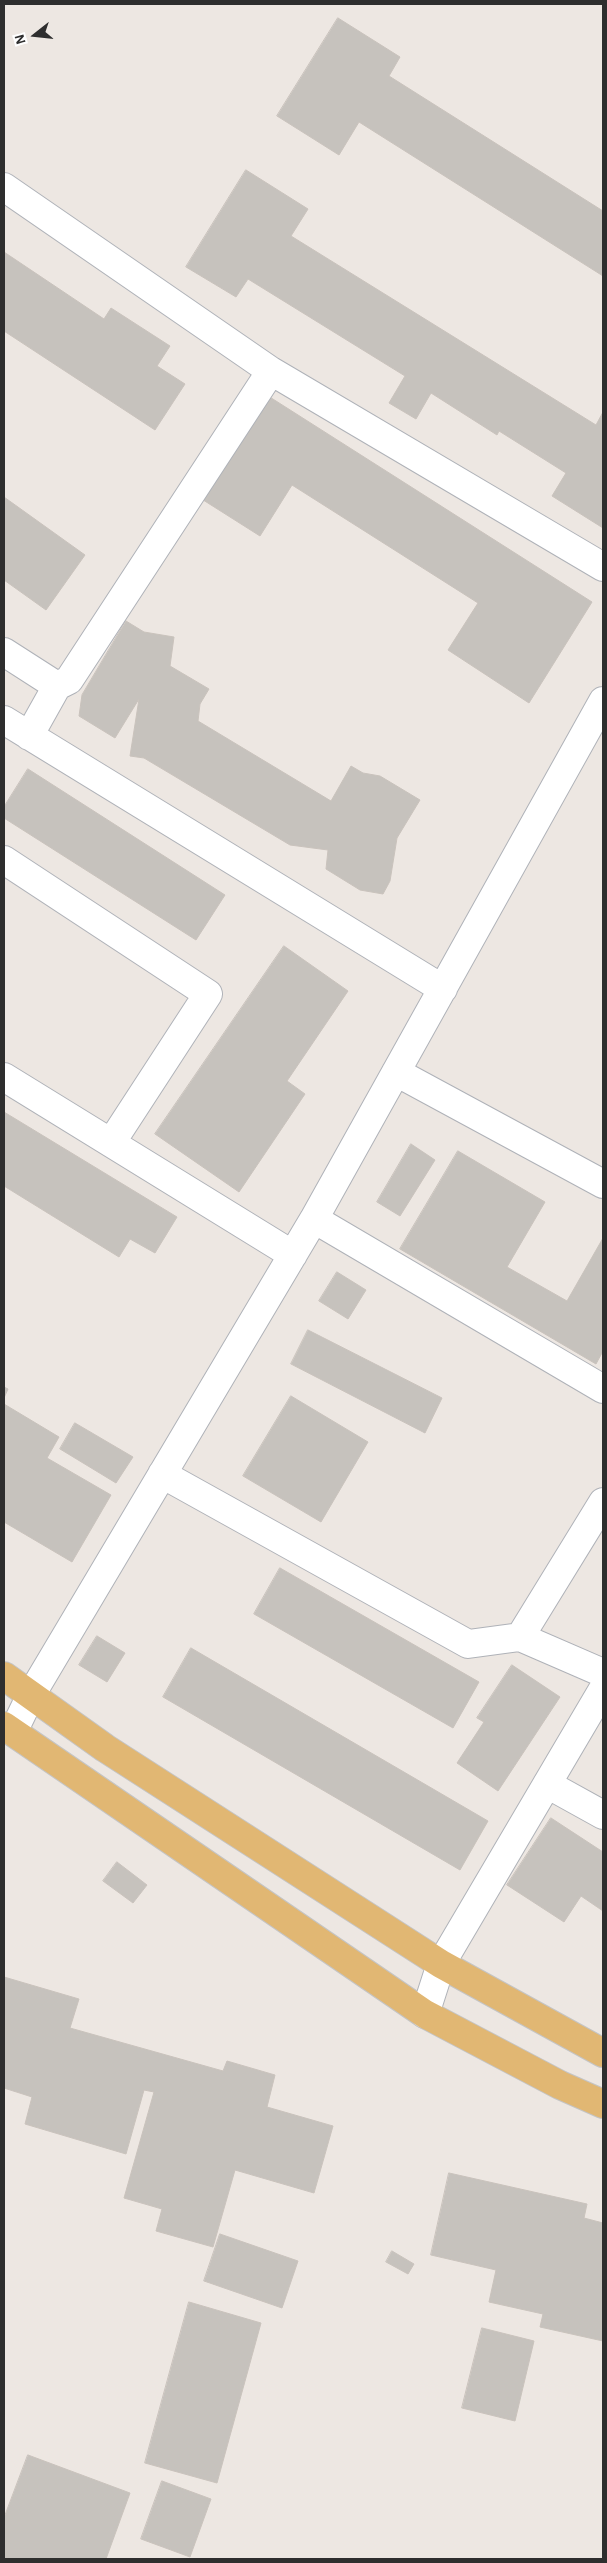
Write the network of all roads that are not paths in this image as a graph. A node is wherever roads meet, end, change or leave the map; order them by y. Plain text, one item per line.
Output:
1 (4, 187) edge
2 (272, 371) junction
3 (603, 568) edge
4 (4, 652) edge
5 (57, 686) junction
6 (603, 701) edge
7 (4, 720) edge
8 (29, 736) junction
9 (4, 860) edge
10 (443, 989) junction
11 (396, 1072) junction
12 (4, 1077) edge
13 (110, 1143) junction
14 (603, 1184) edge
15 (314, 1219) junction
16 (293, 1255) junction
17 (603, 1389) edge
18 (162, 1474) junction
19 (603, 1502) edge
20 (520, 1637) junction
21 (603, 1673) edge
22 (4, 1676) edge
23 (603, 1689) edge
24 (30, 1695) junction
25 (8, 1729) edge
26 (547, 1784) junction
27 (603, 1816) edge
28 (441, 1964) junction
29 (425, 2014) junction
30 (603, 2053) edge
31 (603, 2104) edge

1 - 2 street
2 - 3 street
2 - 5 street
4 - 5 street
5 - 8 street
6 - 10 street
7 - 8 street
8 - 10 street
9 - 13 street
10 - 11 street
11 - 14 street
11 - 15 street
12 - 13 street
13 - 16 street
15 - 16 street
15 - 17 street
16 - 18 street
18 - 20 street
18 - 24 street
19 - 20 street
20 - 21 street
22 - 24 main road
23 - 26 street
24 - 25 street
24 - 28 main road
25 - 29 main road
26 - 27 street
26 - 28 street
28 - 29 street
28 - 30 main road
29 - 31 main road

